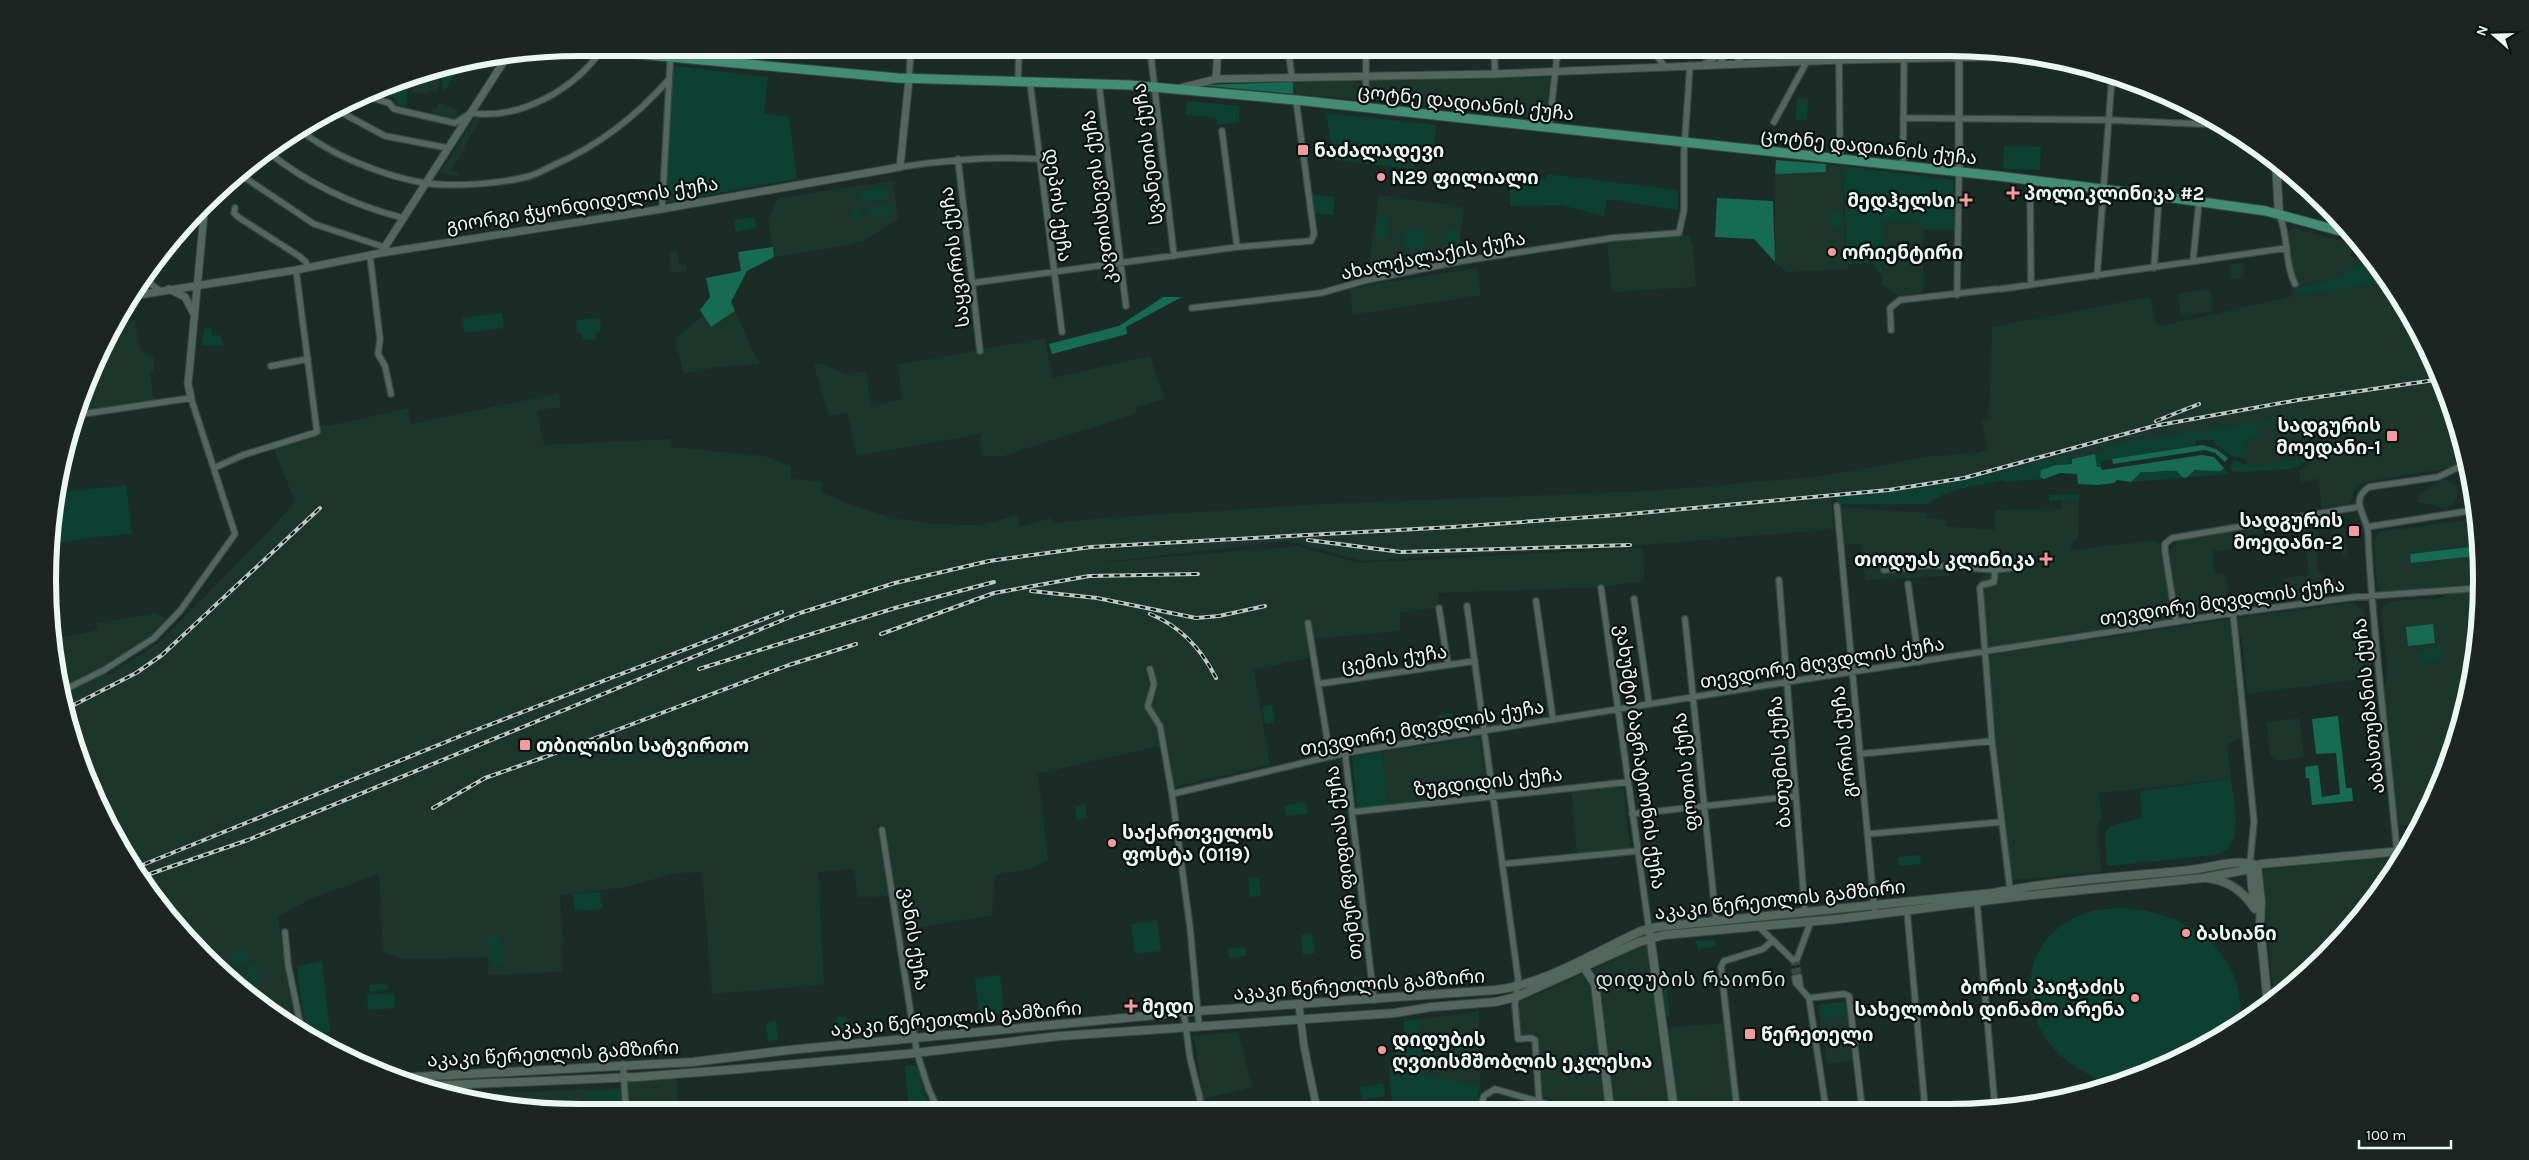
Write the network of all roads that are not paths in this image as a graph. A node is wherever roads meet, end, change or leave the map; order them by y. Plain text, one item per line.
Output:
1 (596, 56) edge
2 (671, 56) edge
3 (706, 56) edge
4 (910, 56) edge
5 (1019, 56) edge
6 (1151, 56) edge
7 (1217, 56) edge
8 (1289, 56) edge
9 (1366, 56) edge
10 (1494, 56) edge
11 (1557, 56) edge
12 (1656, 56) edge
13 (1717, 56) edge
14 (1723, 56) edge
15 (1728, 56) edge
16 (1737, 56) edge
17 (1810, 56) edge
18 (1985, 57) edge
19 (1959, 58) junction
20 (1904, 59) junction
21 (1839, 60) junction
22 (503, 62) edge
23 (1807, 62) junction
24 (1741, 63) junction
25 (1704, 64) junction
26 (1724, 64) junction
27 (1690, 65) junction
28 (1665, 67) junction
29 (1555, 70) junction
30 (1495, 74) junction
31 (1367, 77) junction
32 (1292, 78) junction
33 (669, 79) junction
34 (909, 79) junction
35 (1216, 79) junction
36 (1018, 82) junction
37 (1030, 82) junction
38 (2111, 82) edge
39 (1099, 84) junction
40 (1153, 87) junction
41 (1175, 89) junction
42 (374, 99) edge
43 (1296, 100) junction
44 (1366, 108) junction
45 (471, 112) junction
46 (342, 113) edge
47 (1959, 117) junction
48 (1903, 118) junction
49 (2108, 120) junction
50 (1774, 122) dead end
51 (2208, 124) edge
52 (1549, 128) junction
53 (1222, 131) dead end
54 (306, 134) edge
55 (1685, 142) junction
56 (448, 148) junction
57 (273, 156) edge
58 (958, 159) junction
59 (1039, 159) junction
60 (1840, 159) junction
61 (1904, 166) junction
62 (900, 167) junction
63 (2276, 171) edge
64 (1959, 172) junction
65 (245, 178) edge
66 (2030, 180) junction
67 (426, 183) junction
68 (2103, 190) junction
69 (2159, 196) junction
70 (2199, 202) junction
71 (235, 208) dead end
72 (662, 209) junction
73 (2279, 214) junction
74 (205, 216) edge
75 (403, 218) junction
76 (2339, 231) edge
77 (1237, 247) junction
78 (2287, 248) junction
79 (382, 250) junction
80 (370, 256) junction
81 (1174, 256) junction
82 (1120, 262) junction
83 (2194, 262) junction
84 (307, 267) junction
85 (2154, 268) junction
86 (296, 270) junction
87 (1052, 271) junction
88 (2097, 276) junction
89 (149, 282) edge
90 (972, 283) junction
91 (197, 284) junction
92 (2031, 284) junction
93 (2294, 284) dead end
94 (168, 289) junction
95 (159, 290) junction
96 (142, 294) edge
97 (1957, 295) junction
98 (1126, 306) dead end
99 (1192, 308) dead end
100 (194, 315) junction
101 (1891, 330) dead end
102 (1062, 332) dead end
103 (980, 351) dead end
104 (308, 359) junction
105 (272, 366) dead end
106 (391, 394) dead end
107 (191, 398) junction
108 (84, 413) edge
109 (2460, 466) edge
110 (214, 468) junction
111 (1838, 506) dead end
112 (2358, 506) junction
113 (2468, 511) edge
114 (2367, 527) junction
115 (2011, 568) dead end
116 (1884, 570) dead end
117 (1995, 570) junction
118 (1779, 580) dead end
119 (1908, 584) dead end
120 (1601, 588) dead end
121 (2473, 589) edge
122 (2372, 596) junction
123 (1634, 599) dead end
124 (1536, 602) dead end
125 (1467, 606) dead end
126 (1439, 608) dead end
127 (2233, 613) junction
128 (1685, 619) dead end
129 (2176, 622) junction
130 (1308, 623) dead end
131 (1984, 652) junction
132 (1475, 661) junction
133 (1920, 662) junction
134 (1448, 665) junction
135 (1150, 669) dead end
136 (1852, 672) junction
137 (1788, 682) junction
138 (1318, 684) junction
139 (67, 688) edge
140 (1692, 697) junction
141 (1649, 703) junction
142 (1618, 709) junction
143 (1554, 719) junction
144 (1484, 730) junction
145 (1992, 741) junction
146 (1345, 753) junction
147 (1860, 754) junction
148 (1330, 756) junction
149 (1628, 782) junction
150 (1172, 794) junction
151 (1492, 795) junction
152 (1796, 796) junction
153 (1705, 806) junction
154 (1352, 812) junction
155 (1632, 814) junction
156 (2001, 822) junction
157 (882, 830) dead end
158 (1868, 834) junction
159 (2400, 847) edge
160 (1638, 851) junction
161 (2397, 851) edge
162 (1502, 864) junction
163 (2252, 865) junction
164 (2203, 878) junction
165 (2010, 894) junction
166 (1977, 903) junction
167 (1874, 905) junction
168 (2255, 909) junction
169 (1907, 911) junction
170 (1805, 912) junction
171 (1876, 915) junction
172 (1716, 921) junction
173 (1811, 921) junction
174 (2260, 924) junction
175 (1758, 926) junction
176 (1649, 929) junction
177 (285, 932) dead end
178 (1651, 938) junction
179 (1773, 940) junction
180 (1584, 968) junction
181 (1797, 977) tunnel mouth
182 (1518, 986) junction
183 (1516, 997) junction
184 (2267, 997) edge
185 (1809, 998) junction
186 (1374, 1000) junction
187 (1299, 1005) junction
188 (1198, 1011) junction
189 (1184, 1014) junction
190 (1300, 1018) junction
191 (300, 1022) edge
192 (1199, 1025) junction
193 (1185, 1026) junction
194 (915, 1039) junction
195 (917, 1052) junction
196 (623, 1064) junction
197 (415, 1077) edge
198 (624, 1078) junction
199 (442, 1085) edge
200 (1539, 1100) junction
201 (1994, 1102) edge
202 (626, 1104) edge
203 (936, 1104) edge
204 (1202, 1104) edge
205 (1316, 1104) edge
206 (1481, 1104) edge
207 (1551, 1104) edge
208 (1609, 1104) edge
209 (1673, 1104) edge
210 (1736, 1104) edge
211 (1825, 1104) edge
212 (1862, 1104) edge
213 (1926, 1104) edge

1 - 45 street
2 - 33 street
3 - 34 main road, ცოტნე დადიანის ქუჩა
4 - 34 street
5 - 36 street
6 - 40 street, სვანეთის ქუჩა
7 - 35 street
8 - 32 street
9 - 31 street
10 - 30 street
11 - 29 street
12 - 28 street
13 - 25 street
14 - 26 street
15 - 26 street
16 - 24 street
17 - 23 street
18 - 19 street
19 - 20 street
19 - 47 street
20 - 21 street
20 - 48 street
21 - 23 street
21 - 60 street
22 - 45 street
23 - 24 street
23 - 50 street
24 - 26 street
25 - 26 street
25 - 27 street
27 - 28 street
27 - 55 street
28 - 29 street
29 - 30 street
29 - 52 street
30 - 31 street
31 - 32 street
31 - 44 street
32 - 35 street
33 - 67 street
33 - 72 street
34 - 36 main road, ცოტნე დადიანის ქუჩა
34 - 62 street
35 - 41 street
36 - 37 main road, ცოტნე დადიანის ქუჩა
37 - 39 main road, ცოტნე დადიანის ქუჩა
37 - 59 street, დეპოს ქუჩა
38 - 49 street
39 - 40 main road, ცოტნე დადიანის ქუჩა
39 - 82 street, კავთისხევის ქუჩა
40 - 41 main road, ცოტნე დადიანის ქუჩა
40 - 81 street, სვანეთის ქუჩა
41 - 43 main road, ცოტნე დადიანის ქუჩა
42 - 45 street
43 - 44 main road, ცოტნე დადიანის ქუჩა
43 - 77 street
44 - 52 main road, ცოტნე დადიანის ქუჩა
45 - 56 street
46 - 56 street
47 - 48 street
47 - 49 street
47 - 64 street
48 - 61 street
49 - 51 street
49 - 68 street
52 - 55 main road, ცოტნე დადიანის ქუჩა
53 - 77 street
54 - 67 street
55 - 60 main road, ცოტნე დადიანის ქუჩა
55 - 99 street, ახალქალაქის ქუჩა
56 - 67 street
57 - 75 street
58 - 59 street, გიორგი ჭყონდიდელის ქუჩა
58 - 62 street, გიორგი ჭყონდიდელის ქუჩა
58 - 90 street, საყვირის ქუჩა
59 - 87 street, დეპოს ქუჩა
60 - 61 main road, ცოტნე დადიანის ქუჩა
61 - 64 main road, ცოტნე დადიანის ქუჩა
62 - 72 street, გიორგი ჭყონდიდელის ქუჩა
63 - 73 main road
64 - 66 main road, ცოტნე დადიანის ქუჩა
64 - 97 street
65 - 79 street
66 - 68 main road, ცოტნე დადიანის ქუჩა
66 - 92 street
67 - 75 street
68 - 69 main road, ცოტნე დადიანის ქუჩა
68 - 88 street
69 - 70 main road, ცოტნე დადიანის ქუჩა
69 - 85 street
70 - 73 main road, ცოტნე დადიანის ქუჩა
70 - 83 street
71 - 84 street
72 - 79 street, გიორგი ჭყონდიდელის ქუჩა
73 - 76 main road, ცოტნე დადიანის ქუჩა
73 - 78 street
74 - 91 street
75 - 79 street
77 - 81 street
78 - 83 street
78 - 93 street
79 - 80 street, გიორგი ჭყონდიდელის ქუჩა
80 - 84 street, გიორგი ჭყონდიდელის ქუჩა
80 - 106 street
81 - 82 street
82 - 87 street
82 - 98 street, კავთისხევის ქუჩა
83 - 85 street
84 - 86 street, გიორგი ჭყონდიდელის ქუჩა
85 - 88 street
86 - 91 street, გიორგი ჭყონდიდელის ქუჩა
86 - 104 street
87 - 90 street
87 - 102 street, დეპოს ქუჩა
88 - 92 street
89 - 95 street
90 - 103 street, საყვირის ქუჩა
91 - 94 street, გიორგი ჭყონდიდელის ქუჩა
91 - 100 street
92 - 97 street
94 - 95 street, გიორგი ჭყონდიდელის ქუჩა
94 - 100 street
95 - 96 street, გიორგი ჭყონდიდელის ქუჩა
97 - 101 street
100 - 107 street
104 - 105 street
104 - 110 street
107 - 108 street
107 - 110 street
109 - 112 street
110 - 139 street
111 - 136 street, გორის ქუჩა
112 - 114 street, აბასთუმანის ქუჩა
112 - 129 street
113 - 114 street
114 - 122 street, აბასთუმანის ქუჩა
115 - 117 street
116 - 117 street
117 - 131 street
118 - 137 street, ბათუმის ქუჩა
119 - 133 street
120 - 142 street, ვახუშტი ბაგრატიონის ქუჩა
121 - 122 street, თევდორე მღვდლის ქუჩა
122 - 127 street, თევდორე მღვდლის ქუჩა
122 - 159 street, აბასთუმანის ქუჩა
123 - 141 street
124 - 143 street
125 - 132 street
126 - 134 street
127 - 129 street, თევდორე მღვდლის ქუჩა
127 - 163 street
128 - 140 street, ფოთის ქუჩა
129 - 131 street, თევდორე მღვდლის ქუჩა
130 - 138 street, თემურ ფიფიას ქუჩა
131 - 133 street, თევდორე მღვდლის ქუჩა
131 - 145 street
132 - 134 street, ცემის ქუჩა
132 - 144 street
133 - 136 street, თევდორე მღვდლის ქუჩა
134 - 138 street, ცემის ქუჩა
135 - 150 street
136 - 137 street, თევდორე მღვდლის ქუჩა
136 - 147 street, გორის ქუჩა
137 - 140 street, თევდორე მღვდლის ქუჩა
137 - 152 street, ბათუმის ქუჩა
138 - 148 street, თემურ ფიფიას ქუჩა
140 - 141 street, თევდორე მღვდლის ქუჩა
140 - 153 street, ფოთის ქუჩა
141 - 142 street, თევდორე მღვდლის ქუჩა
142 - 143 street, თევდორე მღვდლის ქუჩა
142 - 149 street, ვახუშტი ბაგრატიონის ქუჩა
143 - 144 street, თევდორე მღვდლის ქუჩა
144 - 146 street, თევდორე მღვდლის ქუჩა
144 - 151 street
145 - 147 street
145 - 156 street
146 - 148 street, თევდორე მღვდლის ქუჩა
146 - 154 street, თემურ ფიფიას ქუჩა
147 - 158 street, გორის ქუჩა
148 - 150 street, თევდორე მღვდლის ქუჩა
149 - 151 street, ზუგდიდის ქუჩა
149 - 155 street, ვახუშტი ბაგრატიონის ქუჩა
150 - 188 street
151 - 154 street, ზუგდიდის ქუჩა
151 - 162 street
152 - 153 street
152 - 170 street, ბათუმის ქუჩა
153 - 155 street
153 - 172 street, ფოთის ქუჩა
154 - 186 street, თემურ ფიფიას ქუჩა
155 - 160 street, ვახუშტი ბაგრატიონის ქუჩა
156 - 158 street
156 - 165 street
157 - 194 street, ვანის ქუჩა
158 - 167 street, გორის ქუჩა
160 - 162 street
160 - 176 street, ვახუშტი ბაგრატიონის ქუჩა
161 - 163 main road
162 - 182 street
163 - 164 main road, აკაკი წერეთლის გამზირი
163 - 165 main road, აკაკი წერეთლის გამზირი
163 - 168 main road
163 - 174 main road
164 - 165 main road, აკაკი წერეთლის გამზირი
164 - 168 main road, აკაკი წერეთლის გამზირი
165 - 166 main road, აკაკი წერეთლის გამზირი
165 - 167 main road, აკაკი წერეთლის გამზირი
166 - 169 main road, აკაკი წერეთლის გამზირი
166 - 201 street
167 - 170 main road, აკაკი წერეთლის გამზირი
167 - 171 street, გორის ქუჩა
168 - 174 main road
169 - 171 main road, აკაკი წერეთლის გამზირი
169 - 213 street
170 - 172 main road, აკაკი წერეთლის გამზირი
171 - 173 main road, აკაკი წერეთლის გამზირი
172 - 176 main road, აკაკი წერეთლის გამზირი
173 - 175 main road, აკაკი წერეთლის გამზირი
173 - 179 street
174 - 184 main road
175 - 178 main road, აკაკი წერეთლის გამზირი
175 - 179 street
176 - 178 main road, ვახუშტი ბაგრატიონის ქუჩა
176 - 182 main road, აკაკი წერეთლის გამზირი
177 - 191 street
178 - 180 main road, აკაკი წერეთლის გამზირი
178 - 209 main road, ვახუშტი ბაგრატიონის ქუჩა
179 - 210 street
180 - 183 main road, აკაკი წერეთლის გამზირი
180 - 208 main road
181 - 185 street
182 - 183 street
182 - 186 main road, აკაკი წერეთლის გამზირი
183 - 190 main road, აკაკი წერეთლის გამზირი
183 - 200 street
185 - 211 street
185 - 212 street
186 - 187 main road, აკაკი წერეთლის გამზირი
187 - 188 main road, აკაკი წერეთლის გამზირი
187 - 190 street
188 - 189 main road, აკაკი წერეთლის გამზირი
188 - 192 street
189 - 193 street
189 - 194 main road, აკაკი წერეთლის გამზირი
190 - 192 main road, აკაკი წერეთლის გამზირი
190 - 205 street
192 - 193 main road, აკაკი წერეთლის გამზირი
193 - 195 main road, აკაკი წერეთლის გამზირი
193 - 204 street
194 - 195 street, ვანის ქუჩა
194 - 196 main road, აკაკი წერეთლის გამზირი
195 - 198 main road, აკაკი წერეთლის გამზირი
195 - 203 street, ვანის ქუჩა
196 - 197 main road, აკაკი წერეთლის გამზირი
196 - 198 street
198 - 199 main road, აკაკი წერეთლის გამზირი
198 - 202 street
200 - 206 street
200 - 207 street

